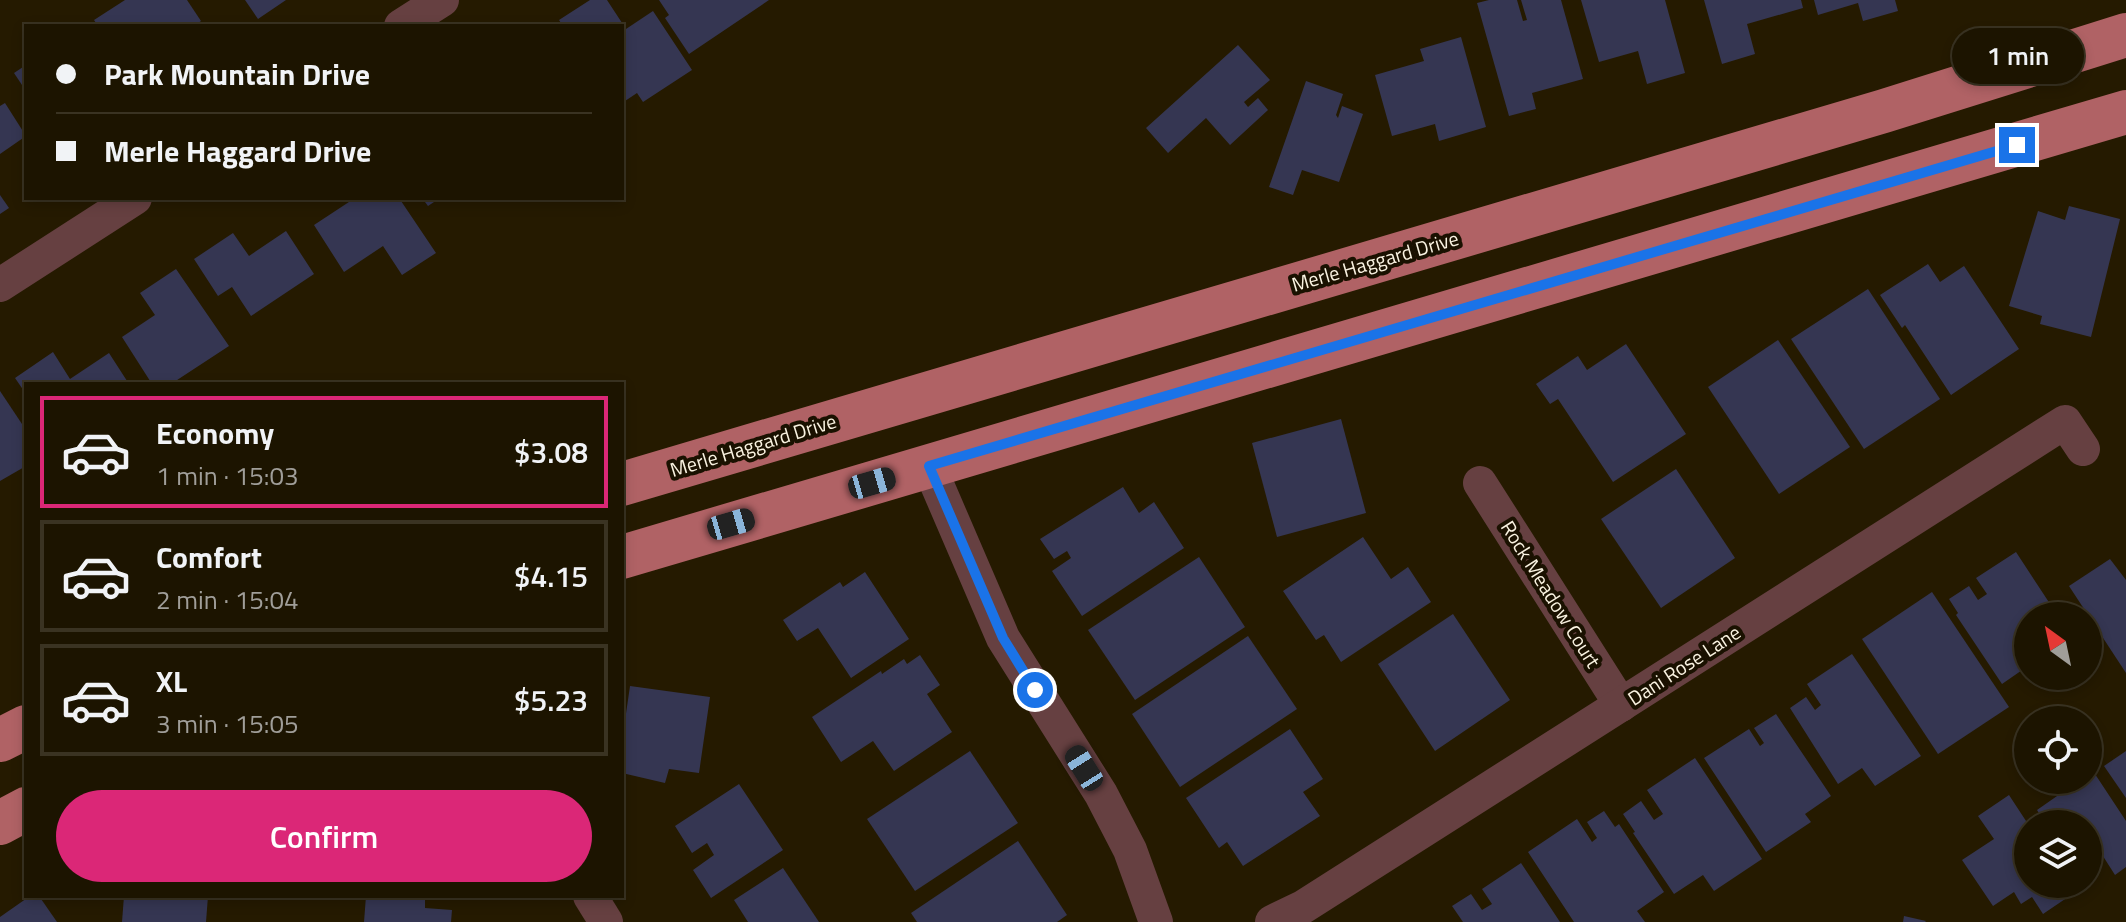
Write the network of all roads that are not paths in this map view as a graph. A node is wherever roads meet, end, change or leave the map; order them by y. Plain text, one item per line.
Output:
1 (442, 0) edge
2 (404, 24) edge
3 (2126, 35) edge
4 (2126, 112) edge
5 (132, 200) edge
6 (0, 285) edge
7 (2083, 449) dead end
8 (929, 466) junction
9 (624, 483) edge
10 (1480, 483) dead end
11 (624, 556) edge
12 (1621, 705) junction
13 (24, 728) edge
14 (0, 740) edge
15 (24, 810) edge
16 (0, 823) edge
17 (591, 898) edge
18 (606, 922) edge
19 (1156, 922) edge
20 (1272, 922) edge

1 - 2 street
3 - 9 main road, Merle Haggard Drive
4 - 8 main road
5 - 6 street
7 - 12 street, Dani Rose Lane
8 - 11 main road
8 - 19 street
10 - 12 street, Rock Meadow Court
12 - 20 street, Dani Rose Lane
13 - 14 main road
15 - 16 main road
17 - 18 street

